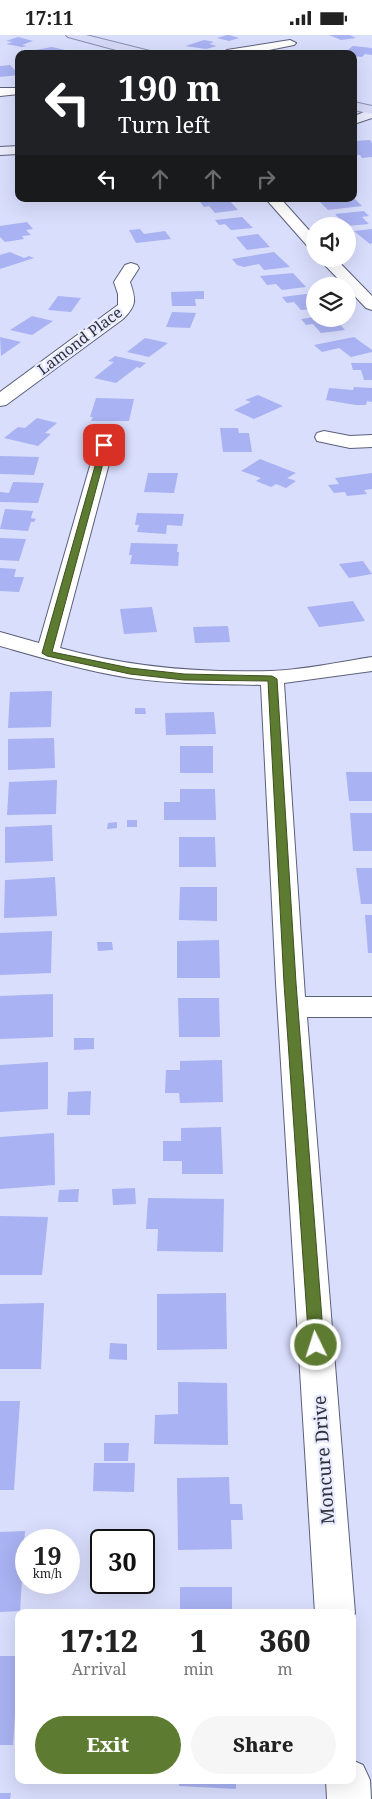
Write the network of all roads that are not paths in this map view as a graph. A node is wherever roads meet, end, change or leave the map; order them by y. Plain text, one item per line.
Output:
1 (72, 35) edge
2 (290, 43) dead end
3 (130, 50) edge
4 (250, 50) edge
5 (15, 91) edge
6 (0, 92) edge
7 (357, 107) edge
8 (372, 112) edge
9 (357, 119) edge
10 (357, 125) edge
11 (372, 125) edge
12 (15, 150) edge
13 (0, 151) edge
14 (276, 202) edge
15 (306, 236) edge
16 (335, 267) edge
17 (131, 268) dead end
18 (372, 305) edge
19 (0, 401) edge
20 (324, 437) dead end
21 (372, 441) edge
22 (104, 445) dead end
23 (0, 639) edge
24 (47, 653) junction
25 (372, 664) edge
26 (272, 679) junction
27 (293, 1007) junction
28 (372, 1007) edge
29 (335, 1609) edge
30 (348, 1784) edge
31 (349, 1799) edge

1 - 3 main road
2 - 4 street
5 - 6 street
7 - 8 main road
8 - 9 main road
10 - 11 main road
12 - 13 main road
14 - 15 street
16 - 18 street
17 - 19 street, Lamond Place
20 - 21 street
22 - 24 street
23 - 24 street
24 - 26 street
25 - 26 street
26 - 27 street, Moncure Drive
27 - 28 street
27 - 29 street, Moncure Drive
30 - 31 street

